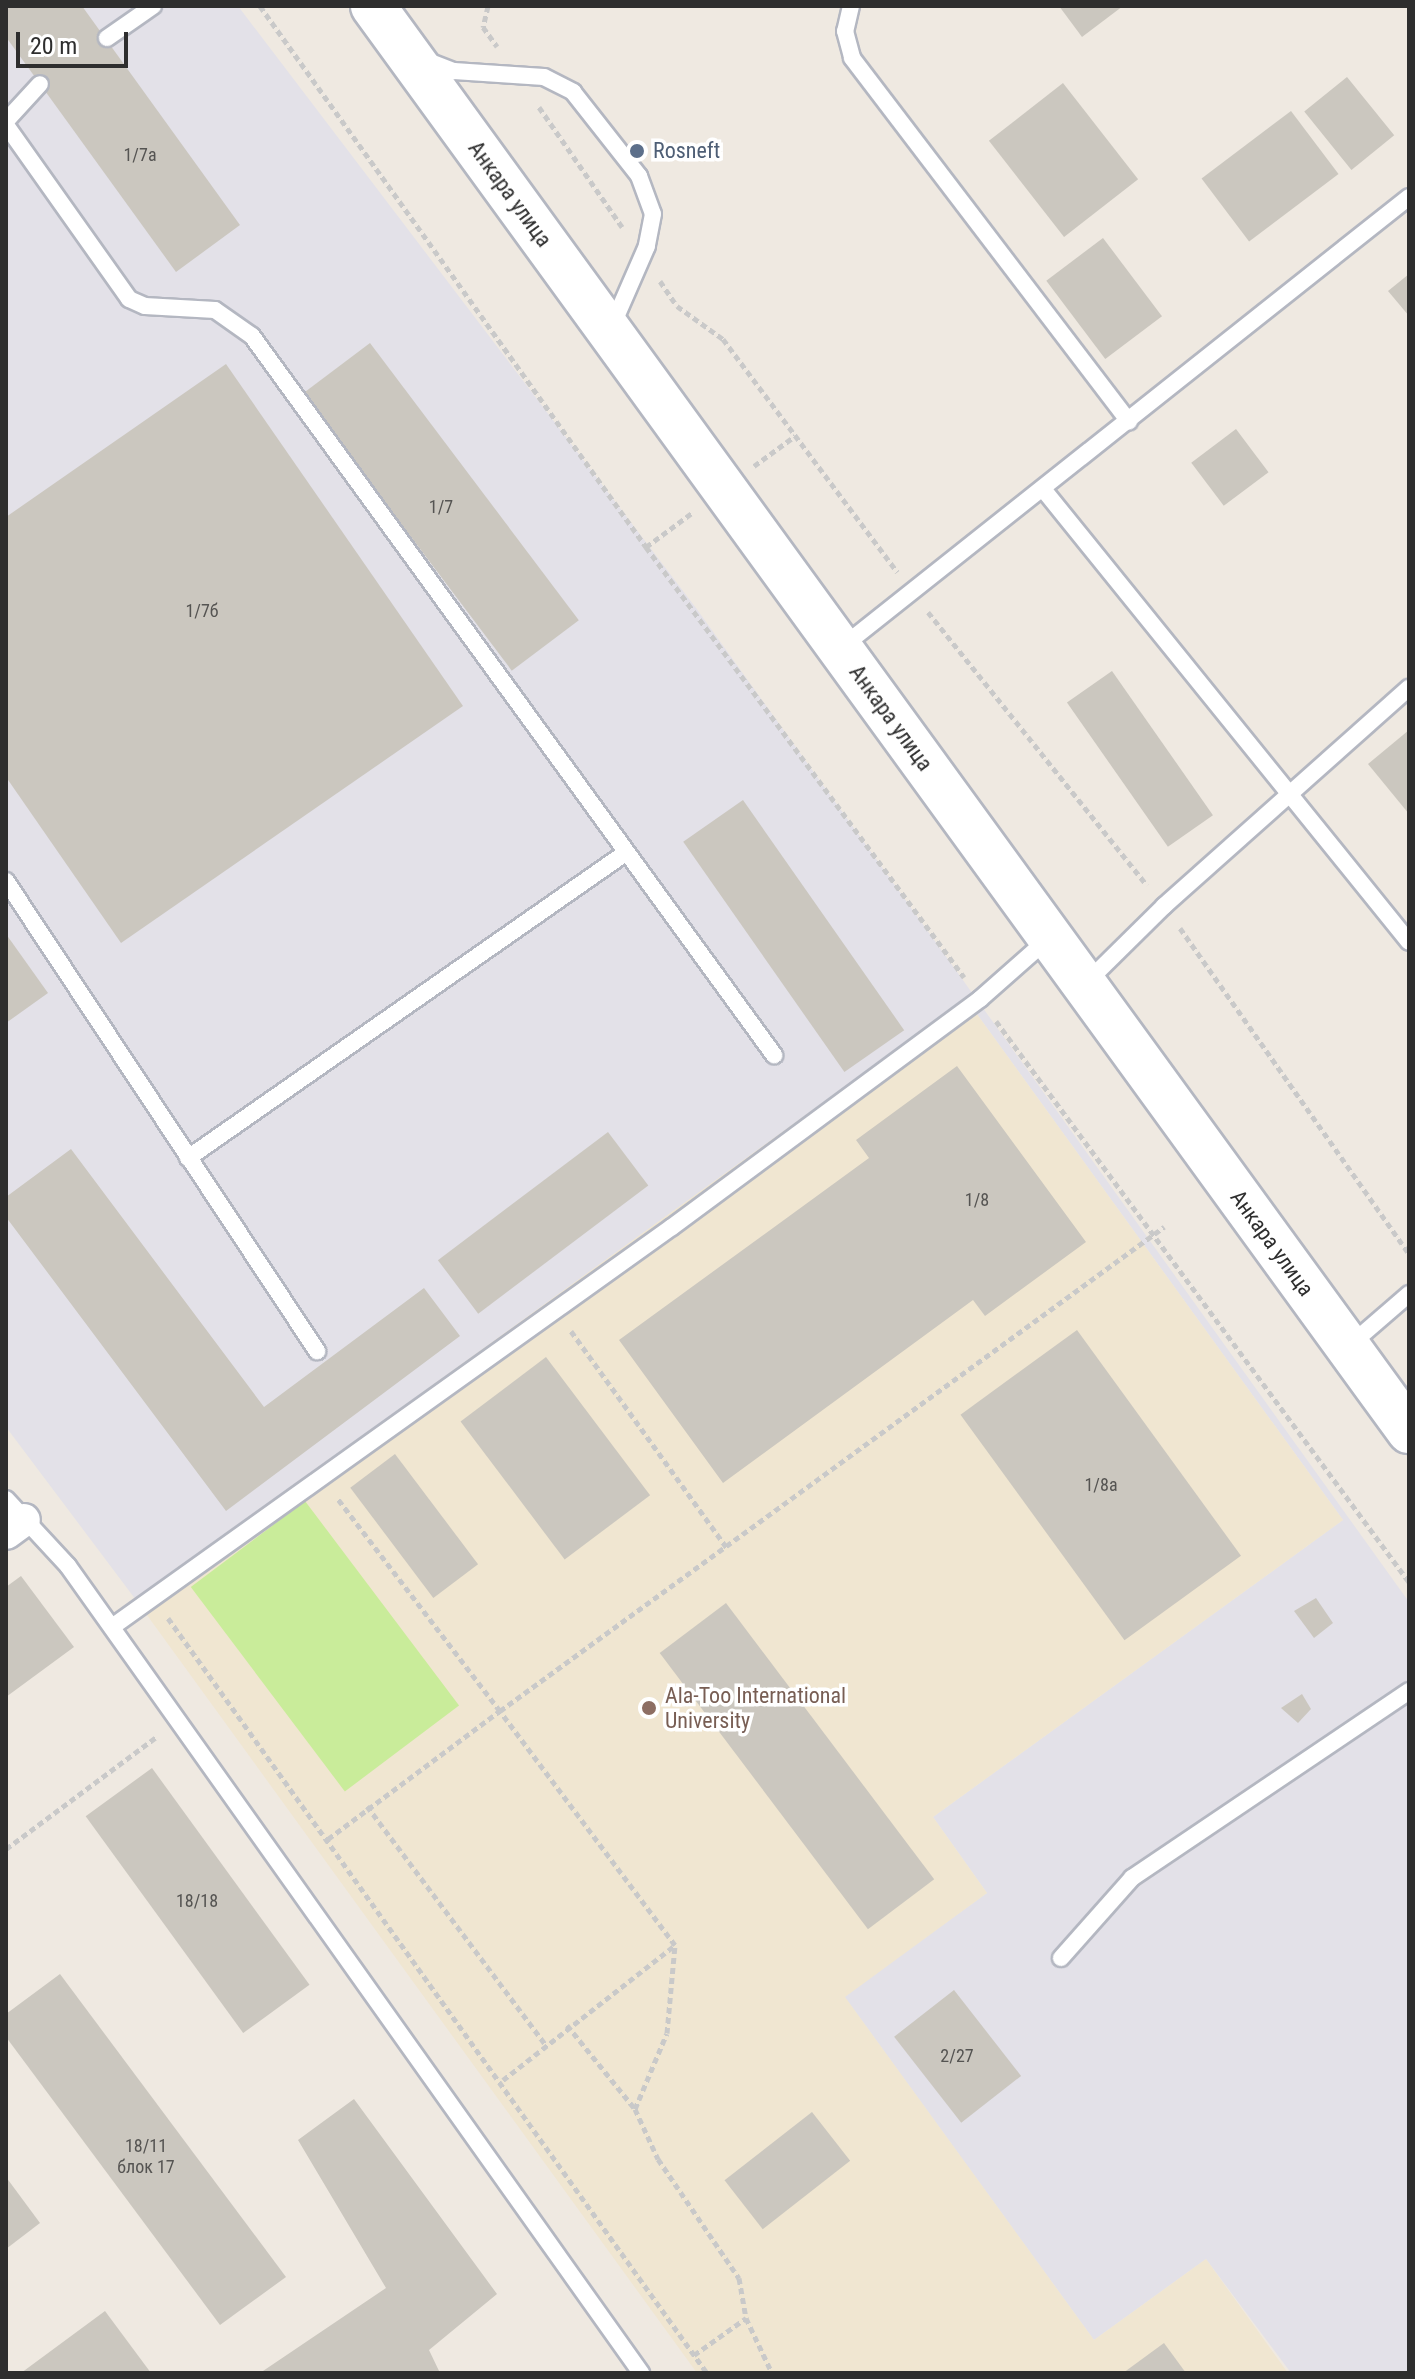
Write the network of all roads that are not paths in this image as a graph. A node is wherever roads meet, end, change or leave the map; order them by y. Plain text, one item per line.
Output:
1 (153, 6) edge
2 (851, 6) edge
3 (384, 17) edge
4 (107, 38) dead end
5 (40, 84) dead end
6 (6, 123) edge
7 (1409, 197) edge
8 (610, 331) junction
9 (1129, 421) junction
10 (1043, 489) junction
11 (840, 648) junction
12 (1409, 688) edge
13 (1290, 794) junction
14 (624, 854) junction
15 (6, 881) edge
16 (1050, 937) junction
17 (1409, 942) edge
18 (1084, 985) junction
19 (774, 1055) dead end
20 (188, 1158) junction
21 (1409, 1294) edge
22 (1348, 1346) junction
23 (317, 1351) dead end
24 (1409, 1431) edge
25 (12, 1518) edge
26 (112, 1627) junction
27 (1409, 1691) edge
28 (1061, 1958) dead end
29 (641, 2373) edge

1 - 4 lane
2 - 9 lane
3 - 8 main road, Анкара улица
3 - 8 lane
5 - 6 lane
6 - 14 lane
7 - 9 lane
8 - 11 main road, Анкара улица
9 - 10 lane
10 - 11 lane
10 - 13 lane
11 - 16 main road, Анкара улица
12 - 13 lane
13 - 17 lane
13 - 18 lane
14 - 19 lane
14 - 20 lane
15 - 20 lane
16 - 18 main road, Анкара улица
16 - 26 lane
18 - 22 main road, Анкара улица
20 - 23 lane
21 - 22 lane
22 - 24 main road, Анкара улица
25 - 26 lane
26 - 29 lane
27 - 28 lane

